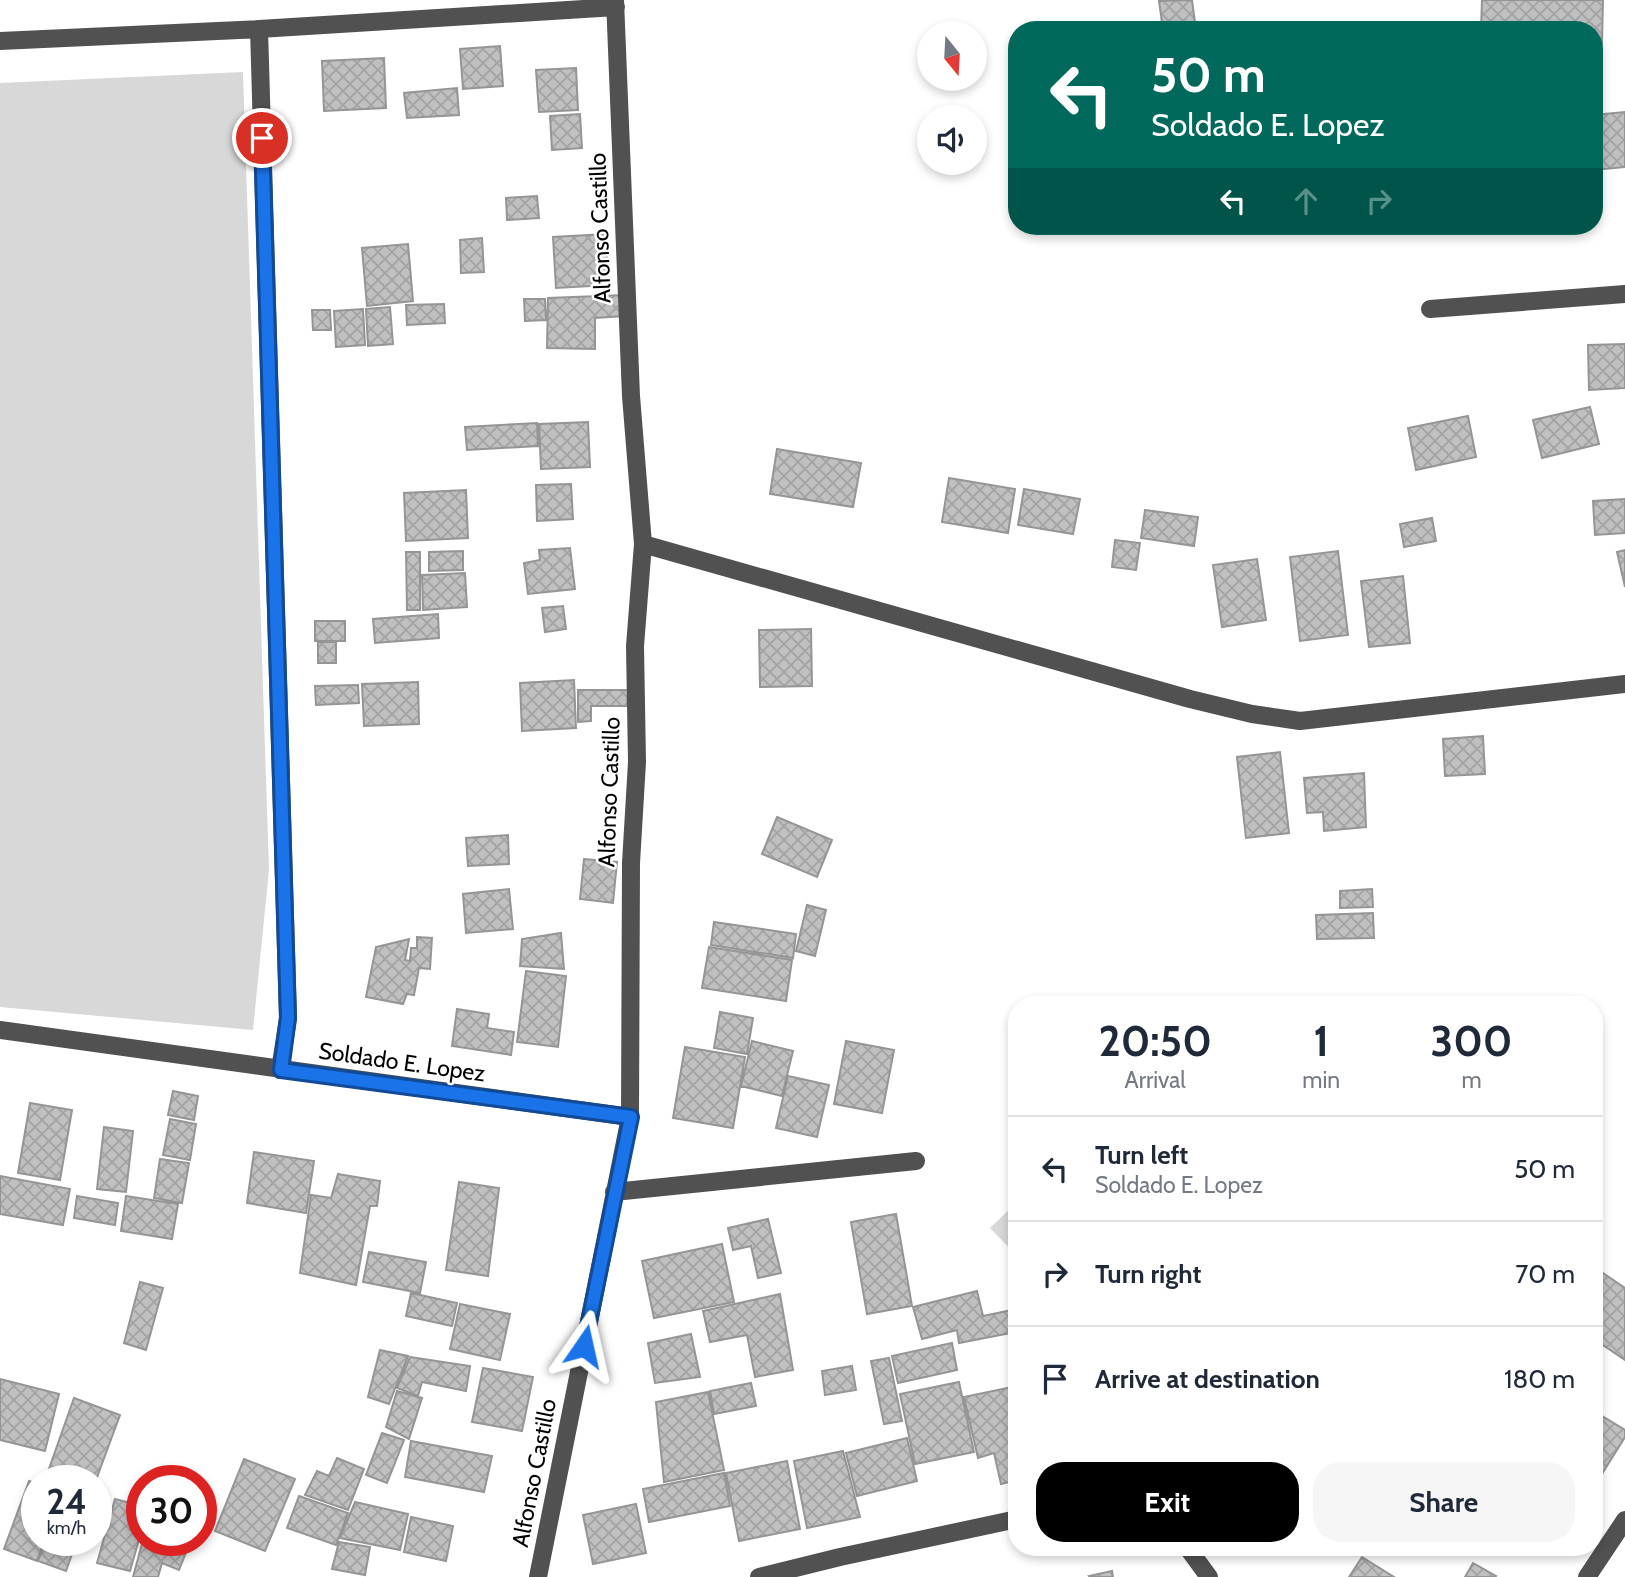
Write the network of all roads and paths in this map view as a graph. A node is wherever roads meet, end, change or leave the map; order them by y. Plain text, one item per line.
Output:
1 (615, 3) edge
2 (259, 29) junction
3 (0, 41) edge
4 (1625, 294) edge
5 (1430, 309) dead end
6 (643, 544) junction
7 (1625, 684) edge
8 (0, 1031) edge
9 (281, 1070) junction
10 (631, 1117) junction
11 (916, 1161) dead end
12 (614, 1192) junction
13 (1625, 1520) edge
14 (1008, 1521) edge
15 (1603, 1553) edge
16 (1194, 1556) edge
17 (1601, 1556) edge
18 (538, 1577) edge
19 (759, 1577) edge
20 (1209, 1577) edge
21 (1587, 1577) edge

1 - 2 street
1 - 6 street, Alfonso Castillo
2 - 3 street
2 - 9 street
4 - 5 street
6 - 7 street
6 - 10 street, Alfonso Castillo
8 - 9 street, Soldado E. Lopez
9 - 10 street, Soldado E. Lopez
10 - 12 street, Alfonso Castillo
11 - 12 street
12 - 18 street, Alfonso Castillo
13 - 15 street
14 - 19 street
16 - 20 street
17 - 21 street

